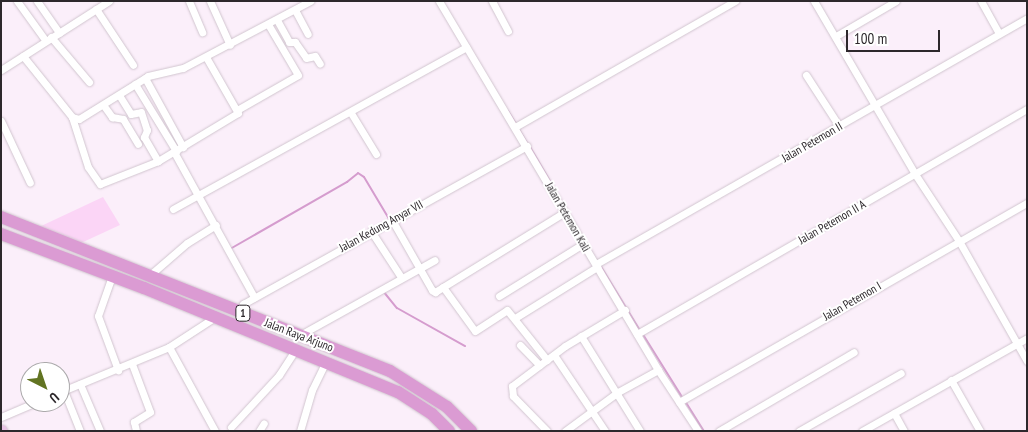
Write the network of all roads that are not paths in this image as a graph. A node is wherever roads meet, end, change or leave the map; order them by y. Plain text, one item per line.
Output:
1 (17, 1) edge
2 (37, 1) edge
3 (109, 1) edge
4 (189, 1) edge
5 (210, 1) edge
6 (310, 1) edge
7 (439, 1) edge
8 (492, 1) edge
9 (735, 1) edge
10 (814, 1) edge
11 (896, 1) edge
12 (981, 1) edge
13 (722, 4) edge
14 (96, 9) junction
15 (296, 10) junction
16 (1027, 18) edge
17 (276, 20) junction
18 (268, 24) junction
19 (508, 31) dead end
20 (202, 32) dead end
21 (59, 33) junction
22 (999, 33) junction
23 (308, 34) dead end
24 (836, 36) junction
25 (48, 39) junction
26 (230, 45) junction
27 (466, 47) junction
28 (23, 56) junction
29 (206, 57) junction
30 (320, 64) dead end
31 (132, 65) dead end
32 (1, 70) edge
33 (806, 75) dead end
34 (145, 78) junction
35 (89, 82) dead end
36 (135, 84) junction
37 (119, 95) junction
38 (104, 106) junction
39 (876, 106) junction
40 (1027, 109) edge
41 (237, 110) junction
42 (351, 113) junction
43 (72, 117) junction
44 (1, 121) edge
45 (517, 126) junction
46 (839, 126) junction
47 (138, 144) dead end
48 (527, 146) junction
49 (178, 150) junction
50 (376, 154) dead end
51 (158, 161) junction
52 (915, 174) junction
53 (30, 184) dead end
54 (199, 194) junction
55 (1027, 203) edge
56 (173, 209) dead end
57 (565, 212) junction
58 (1, 218) edge
59 (391, 220) junction
60 (216, 225) junction
61 (371, 231) junction
62 (1, 234) edge
63 (959, 241) junction
64 (583, 244) junction
65 (435, 260) dead end
66 (598, 264) junction
67 (418, 268) junction
68 (150, 275) junction
69 (112, 276) junction
70 (401, 278) junction
71 (133, 284) junction
72 (442, 287) junction
73 (150, 290) junction
74 (499, 296) dead end
75 (254, 297) junction
76 (625, 310) junction
77 (238, 311) junction
78 (216, 317) junction
79 (514, 318) junction
80 (640, 333) junction
81 (300, 335) junction
82 (581, 336) junction
83 (1027, 338) edge
84 (1017, 343) junction
85 (520, 345) dead end
86 (169, 347) junction
87 (296, 349) junction
88 (854, 352) dead end
89 (554, 355) junction
90 (547, 360) junction
91 (326, 361) junction
92 (1027, 361) edge
93 (132, 364) junction
94 (539, 365) junction
95 (118, 370) junction
96 (658, 370) junction
97 (902, 373) dead end
98 (951, 380) junction
99 (80, 384) junction
100 (70, 388) edge
101 (618, 392) junction
102 (683, 400) junction
103 (20, 409) edge
104 (70, 409) edge
105 (592, 410) junction
106 (894, 413) junction
107 (1, 417) edge
108 (264, 422) dead end
109 (231, 427) dead end
110 (80, 431) edge
111 (100, 431) edge
112 (136, 431) edge
113 (215, 431) edge
114 (259, 431) edge
115 (300, 431) edge
116 (449, 431) edge
117 (471, 431) edge
118 (546, 431) edge
119 (565, 431) edge
120 (605, 431) edge
121 (640, 431) edge
122 (698, 431) edge
123 (719, 431) edge
124 (799, 431) edge
125 (862, 431) edge
126 (904, 431) edge
127 (980, 431) edge

1 - 25 street
2 - 21 street
3 - 14 street
4 - 20 street
5 - 26 street
6 - 15 street
7 - 27 street, Jalan Petemon Kali
8 - 19 street
9 - 13 street
10 - 24 street
11 - 24 street
12 - 22 street
13 - 45 street
14 - 21 street
14 - 31 street
15 - 17 street
15 - 23 street
16 - 22 street, Jalan Petemon II
17 - 18 street
17 - 30 street
18 - 26 street
18 - 41 street
21 - 25 street
22 - 39 street, Jalan Petemon II
24 - 39 street
25 - 28 street
25 - 35 street
26 - 29 street
27 - 42 street
27 - 45 street, Jalan Petemon Kali
28 - 32 street
28 - 43 street
29 - 34 street
29 - 41 street
33 - 46 street
34 - 36 street
34 - 49 street
36 - 37 street
36 - 49 street
37 - 38 street
37 - 51 street
38 - 43 street
38 - 47 street
39 - 46 street, Jalan Petemon II
39 - 52 street
40 - 52 street, Jalan Petemon II A
41 - 49 street
42 - 50 street
42 - 54 street
43 - 51 street
44 - 53 street
45 - 48 street, Jalan Petemon Kali
46 - 66 street, Jalan Petemon II
48 - 57 street, Jalan Petemon Kali
48 - 59 street, Jalan Kedung Anyar VII
49 - 51 street
49 - 54 street
52 - 63 street
52 - 80 street, Jalan Petemon II A
54 - 56 street
54 - 60 street
55 - 63 street, Jalan Petemon I
57 - 64 street, Jalan Petemon Kali
57 - 72 street
58 - 68 highway, Jalan Raya Arjuno / 1
59 - 61 street, Jalan Kedung Anyar VII
59 - 67 street
60 - 68 street
60 - 75 street
61 - 70 street
61 - 75 street, Jalan Kedung Anyar VII
62 - 69 highway, Jalan Raya Arjuno / 1
63 - 84 street
63 - 102 street, Jalan Petemon I
64 - 66 street, Jalan Petemon Kali
64 - 74 street
65 - 67 street
66 - 76 street, Jalan Petemon Kali
66 - 79 street, Jalan Petemon II
67 - 70 street
67 - 72 street
68 - 71 highway
68 - 73 highway
68 - 77 highway, Jalan Raya Arjuno / 1
69 - 71 highway, Jalan Raya Arjuno / 1
69 - 95 street
70 - 81 street
71 - 73 highway, Jalan Raya Arjuno / 1
72 - 79 street
73 - 78 highway, Jalan Raya Arjuno / 1
75 - 77 street, Jalan Kedung Anyar VII
76 - 80 street, Jalan Petemon Kali
76 - 82 street
77 - 81 highway, Jalan Raya Arjuno / 1
78 - 86 street
78 - 87 highway, Jalan Raya Arjuno / 1
79 - 90 street
80 - 96 street, Jalan Petemon Kali
81 - 117 highway, Jalan Raya Arjuno / 1
82 - 89 street
82 - 101 street
83 - 84 street
84 - 92 street
84 - 98 street
85 - 94 street
86 - 93 street
86 - 113 street
87 - 91 highway, Jalan Raya Arjuno / 1
87 - 109 street
88 - 123 street
89 - 90 street
89 - 105 street
90 - 94 street
91 - 115 street
91 - 116 highway, Jalan Raya Arjuno / 1
93 - 95 street
93 - 112 street
94 - 118 street
95 - 99 street
96 - 101 street
96 - 102 street, Jalan Petemon Kali
97 - 124 street
98 - 106 street
98 - 127 street
99 - 100 street
99 - 111 street
101 - 105 street
101 - 121 street
102 - 122 street, Jalan Petemon Kali
103 - 107 street
104 - 110 street
105 - 119 street
105 - 120 street
106 - 125 street
106 - 126 street
108 - 114 street

